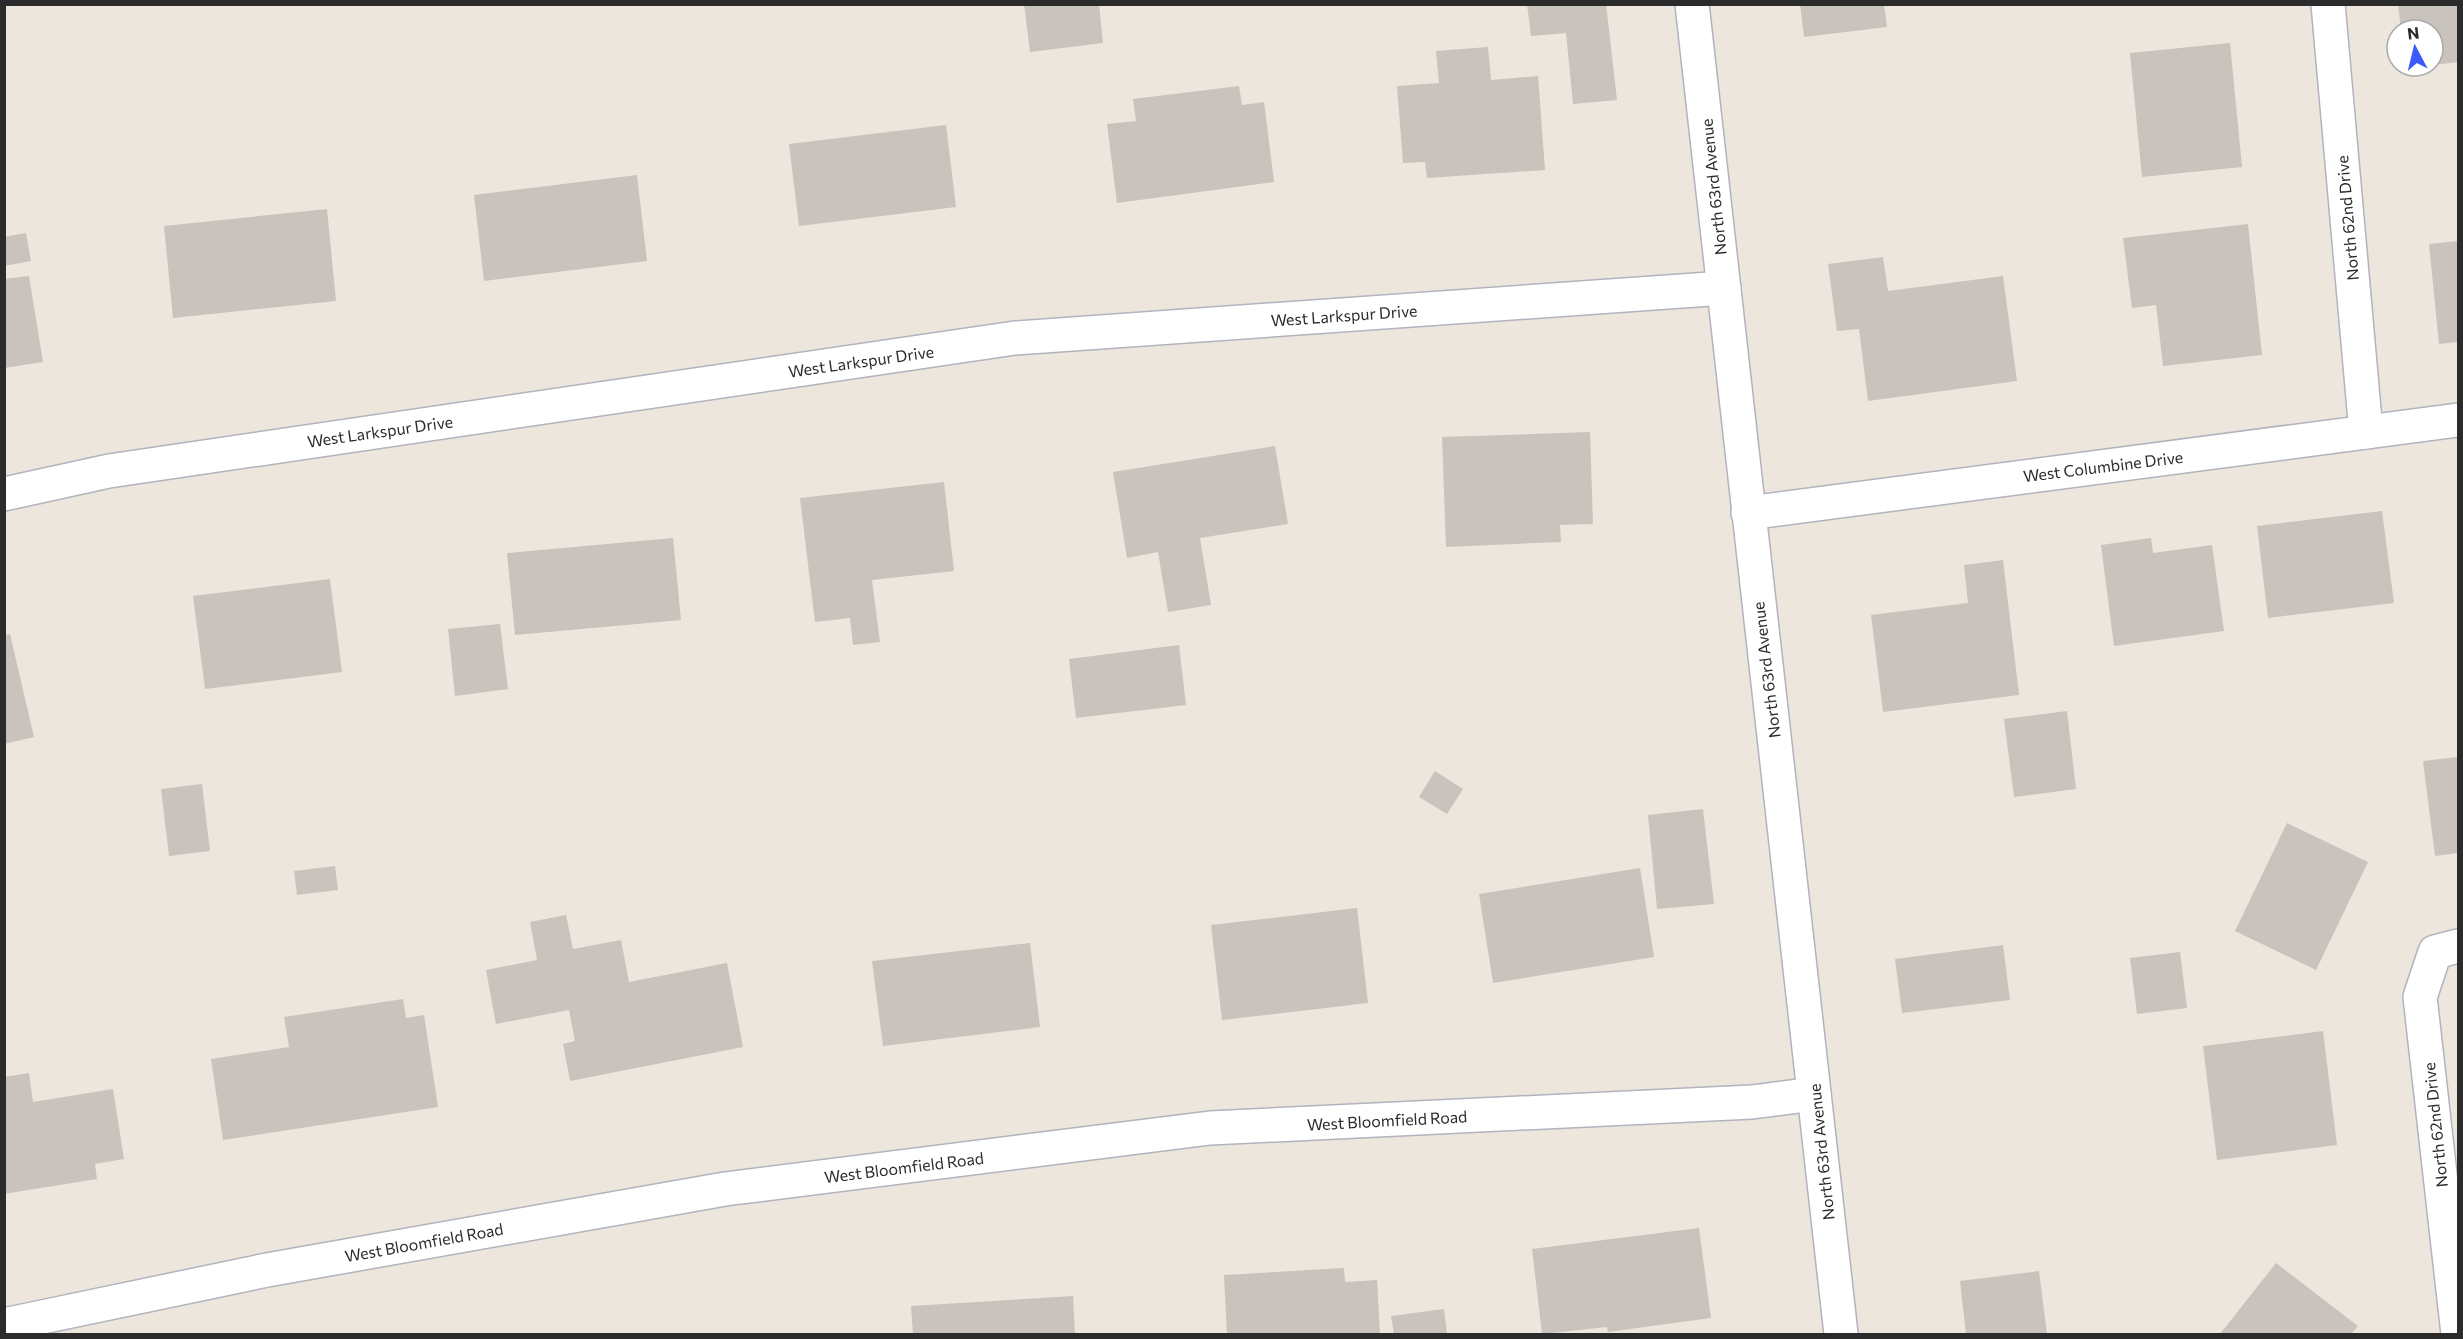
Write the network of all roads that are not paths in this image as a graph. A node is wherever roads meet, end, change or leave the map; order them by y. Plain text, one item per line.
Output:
1 (1692, 4) edge
2 (2328, 4) edge
3 (1724, 288) junction
4 (2458, 420) edge
5 (2366, 432) junction
6 (4, 494) edge
7 (1748, 513) junction
8 (2447, 949) edge
9 (1814, 1094) junction
10 (4, 1325) edge
11 (1841, 1335) edge
12 (2458, 1335) edge

1 - 3 street, North 63rd Avenue
2 - 5 street, North 62nd Drive
3 - 6 street, West Larkspur Drive
3 - 7 street, North 63rd Avenue
4 - 5 street, West Columbine Drive
5 - 7 street, West Columbine Drive
7 - 9 street, North 63rd Avenue
8 - 12 street, North 62nd Drive
9 - 10 street, West Bloomfield Road
9 - 11 street, North 63rd Avenue

